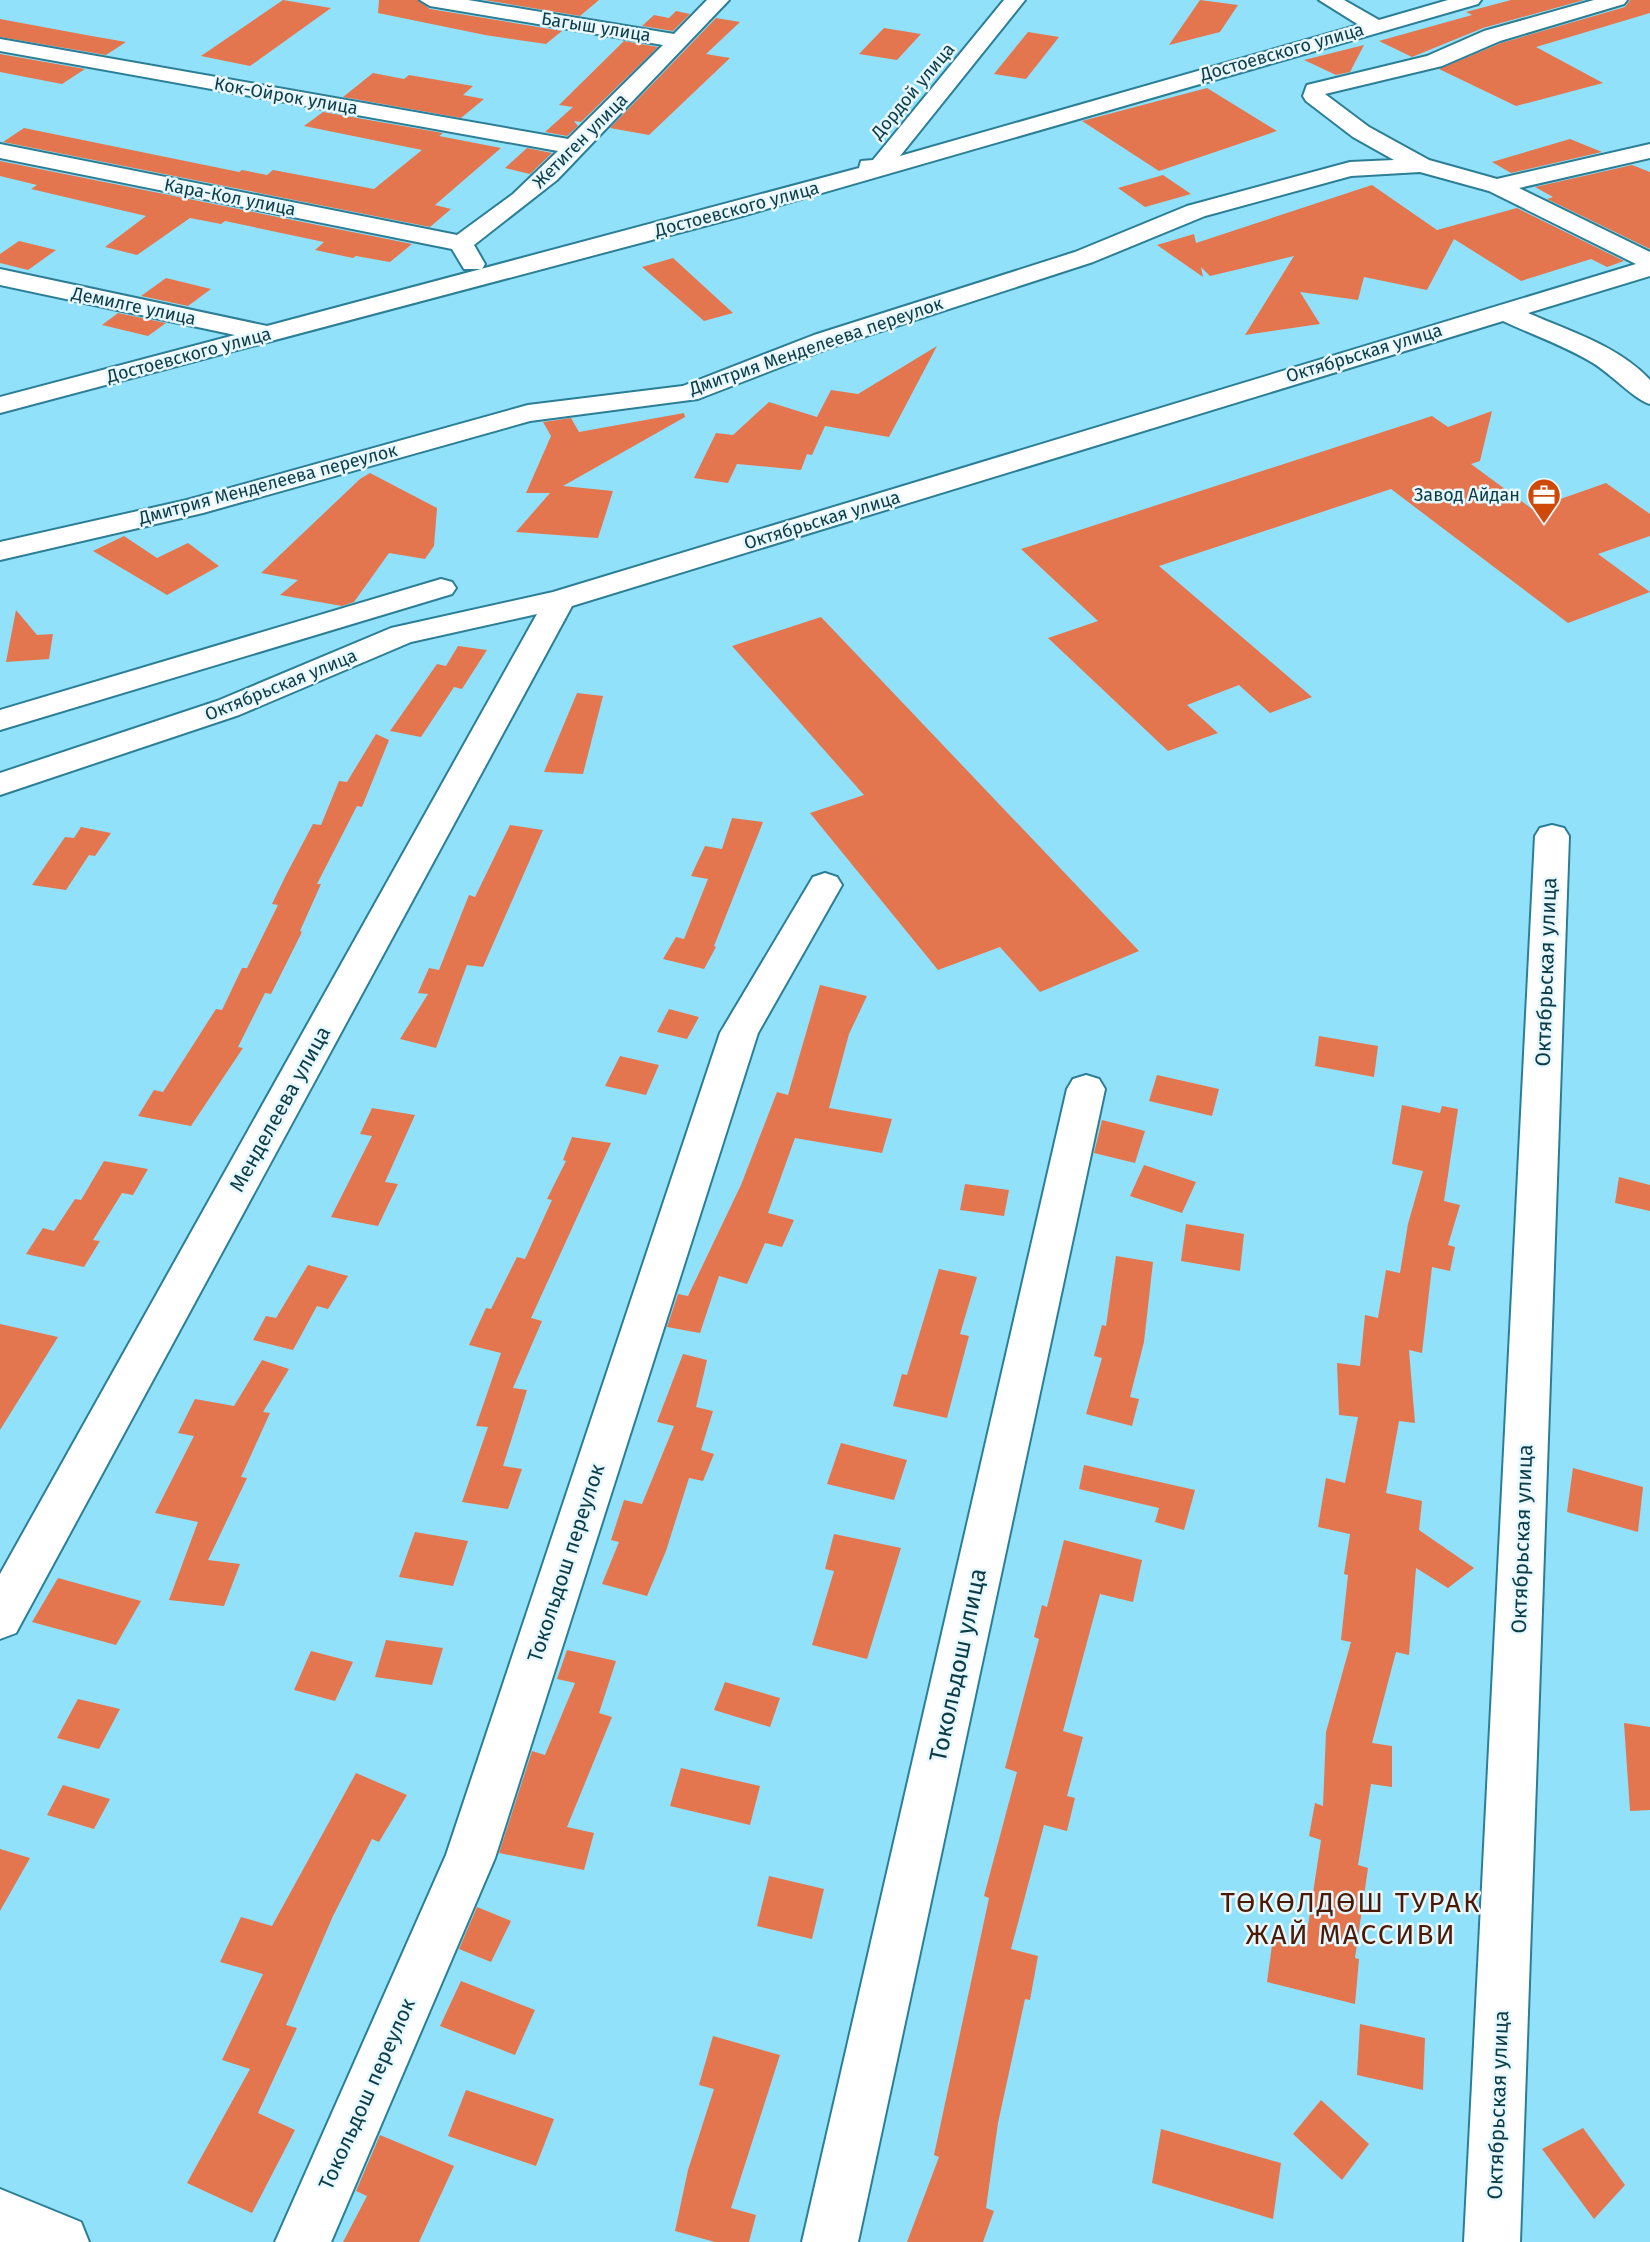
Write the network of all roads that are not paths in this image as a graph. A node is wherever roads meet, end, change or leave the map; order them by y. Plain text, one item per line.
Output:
1 (430, 0) edge
2 (719, 0) edge
3 (990, 0) edge
4 (1015, 0) edge
5 (1329, 0) edge
6 (1390, 0) edge
7 (1471, 0) edge
8 (1617, 0) edge
9 (1419, 14) junction
10 (1375, 26) junction
11 (679, 41) junction
12 (0, 45) edge
13 (919, 84) dead end
14 (897, 142) junction
15 (573, 147) junction
16 (0, 151) edge
17 (1650, 151) edge
18 (935, 154) junction
19 (866, 158) junction
20 (1420, 165) junction
21 (1497, 186) junction
22 (461, 243) junction
23 (1650, 262) edge
24 (1650, 268) edge
25 (484, 276) junction
26 (0, 277) edge
27 (1502, 311) junction
28 (268, 334) junction
29 (1650, 396) edge
30 (0, 405) edge
31 (0, 551) edge
32 (441, 588) dead end
33 (560, 600) junction
34 (0, 720) edge
35 (0, 784) edge
36 (1552, 836) dead end
37 (825, 885) dead end
38 (1086, 1089) dead end
39 (0, 1618) edge
40 (0, 2217) edge
41 (61, 2242) edge
42 (303, 2242) edge
43 (830, 2242) edge
44 (1492, 2242) edge

1 - 11 street, Багыш улица
2 - 11 street, Жетиген улица
3 - 13 street, Дордой улица
4 - 14 street, Дордой улица
5 - 10 street
6 - 9 street
7 - 9 street, Достоевского улица
8 - 20 street
9 - 10 street, Достоевского улица
10 - 18 street, Достоевского улица
11 - 15 street, Жетиген улица
12 - 15 street, Кок-Ойрок улица
14 - 18 street
14 - 19 street, Дордой улица
15 - 22 street, Жетиген улица
16 - 22 street, Кара-Кол улица
17 - 21 street
18 - 19 street, Достоевского улица
19 - 25 street, Достоевского улица
20 - 21 street
20 - 31 street, Дмитрия Менделеева переулок
21 - 23 street
22 - 25 street
24 - 27 street, Октябрьская улица
25 - 28 street, Достоевского улица
26 - 28 street, Демилге улица
27 - 29 street
27 - 33 street, Октябрьская улица
28 - 30 street, Достоевского улица
32 - 34 street
33 - 35 street, Октябрьская улица
33 - 39 street, Менделеева улица
36 - 44 street, Октябрьская улица
37 - 42 street, Токольдош переулок
38 - 43 street, Токольдош улица
40 - 41 street

